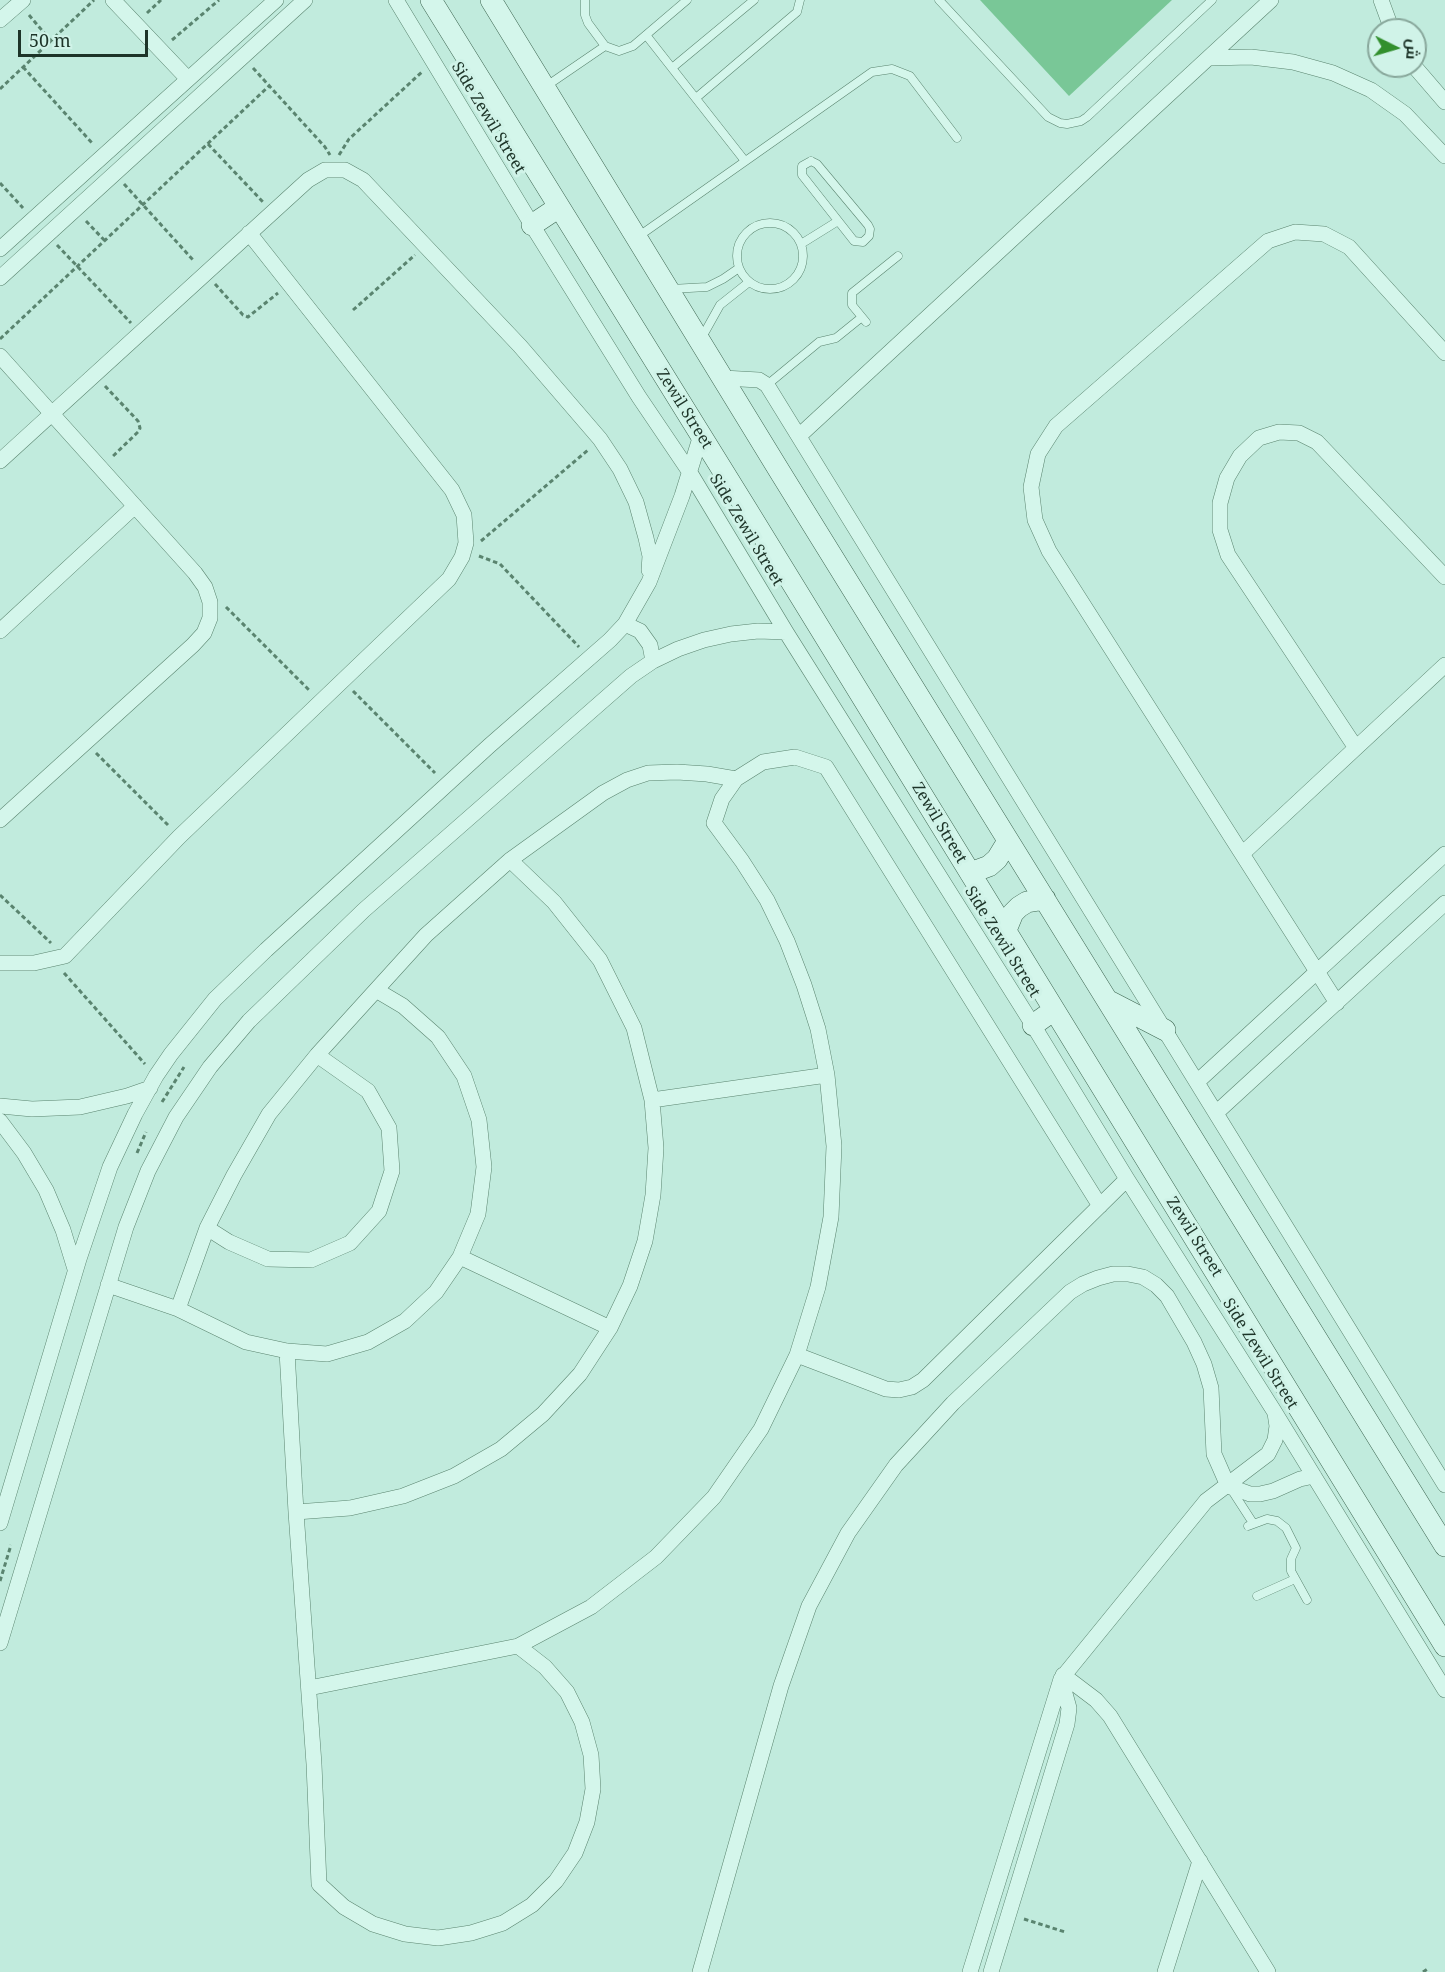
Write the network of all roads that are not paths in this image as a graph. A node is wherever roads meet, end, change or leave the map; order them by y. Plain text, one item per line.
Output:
1 (113, 0) edge
2 (276, 0) edge
3 (305, 0) edge
4 (396, 0) edge
5 (431, 0) edge
6 (491, 0) edge
7 (585, 0) edge
8 (687, 0) edge
9 (754, 0) edge
10 (800, 0) edge
11 (939, 0) edge
12 (1212, 0) edge
13 (1272, 0) edge
14 (1381, 0) edge
15 (21, 2) edge
16 (1388, 18) edge
17 (0, 20) edge
18 (646, 35) junction
19 (605, 46) junction
20 (1209, 58) junction
21 (672, 68) junction
22 (187, 78) junction
23 (1424, 78) edge
24 (544, 87) junction
25 (696, 98) junction
26 (1445, 102) edge
27 (957, 138) dead end
28 (1445, 156) edge
29 (745, 160) junction
30 (64, 189) junction
31 (559, 207) junction
32 (78, 208) junction
33 (838, 221) junction
34 (532, 225) junction
35 (249, 233) junction
36 (636, 237) junction
37 (801, 244) junction
38 (0, 249) edge
39 (898, 256) dead end
40 (739, 268) junction
41 (0, 278) edge
42 (749, 282) junction
43 (668, 289) junction
44 (700, 341) junction
45 (1445, 353) edge
46 (0, 356) edge
47 (723, 378) junction
48 (767, 385) junction
49 (52, 413) junction
50 (701, 435) junction
51 (799, 436) junction
52 (0, 461) edge
53 (689, 471) junction
54 (135, 506) junction
55 (1445, 577) edge
56 (649, 582) junction
57 (625, 624) junction
58 (0, 631) edge
59 (786, 632) junction
60 (653, 661) junction
61 (1445, 665) edge
62 (1356, 748) junction
63 (736, 779) junction
64 (0, 820) edge
65 (1008, 841) junction
66 (1242, 854) junction
67 (1445, 854) edge
68 (510, 860) junction
69 (970, 873) junction
70 (1045, 899) junction
71 (1445, 903) edge
72 (1006, 930) junction
73 (0, 963) edge
74 (1317, 972) junction
75 (376, 990) junction
76 (1107, 1000) junction
77 (1337, 1003) junction
78 (1054, 1010) junction
79 (1033, 1025) junction
80 (1165, 1030) junction
81 (317, 1055) junction
82 (827, 1075) junction
83 (153, 1082) junction
84 (1197, 1082) junction
85 (652, 1100) junction
86 (0, 1106) edge
87 (1216, 1113) junction
88 (0, 1121) edge
89 (1127, 1179) junction
90 (1100, 1206) junction
91 (207, 1228) junction
92 (460, 1257) junction
93 (75, 1271) junction
94 (108, 1285) junction
95 (178, 1309) junction
96 (610, 1328) junction
97 (287, 1351) junction
98 (797, 1355) junction
99 (1274, 1411) junction
100 (1314, 1476) junction
101 (1445, 1485) edge
102 (1228, 1486) junction
103 (296, 1512) junction
104 (0, 1523) edge
105 (1445, 1546) edge
106 (1295, 1579) junction
107 (1257, 1596) dead end
108 (1307, 1600) dead end
109 (0, 1643) edge
110 (518, 1646) junction
111 (1445, 1646) edge
112 (1062, 1677) junction
113 (309, 1688) junction
114 (1445, 1690) edge
115 (1200, 1861) junction
116 (700, 1972) edge
117 (970, 1972) edge
118 (991, 1972) edge
119 (1165, 1972) edge
120 (1268, 1972) edge

1 - 22 street
2 - 22 street
3 - 32 street
4 - 34 street, Side Zewil Street
5 - 31 main road, Zewil Street
6 - 24 main road
7 - 19 lane
8 - 18 lane
9 - 21 lane
10 - 25 lane
11 - 12 lane
13 - 20 street
14 - 16 street
15 - 17 street
18 - 19 lane
18 - 21 lane
19 - 24 lane
20 - 28 street
20 - 51 street
21 - 25 lane
22 - 30 street
23 - 26 street
24 - 36 main road
25 - 29 lane
27 - 29 lane
29 - 36 lane
30 - 32 street
30 - 38 street
31 - 34 main road
31 - 50 main road, Zewil Street
32 - 41 street
33 - 33 lane
33 - 37 lane
34 - 53 street, Side Zewil Street
35 - 49 street
35 - 56 street
35 - 73 street
36 - 43 main road
37 - 40 lane
37 - 42 lane
39 - 48 lane
40 - 42 lane
40 - 43 lane
42 - 44 lane
43 - 44 main road
44 - 47 main road
45 - 66 street
46 - 49 street
47 - 48 street
47 - 65 main road
48 - 51 street
49 - 52 street
49 - 54 street
50 - 53 street
50 - 69 main road, Zewil Street
51 - 80 street
53 - 56 street
53 - 59 street, Side Zewil Street
54 - 58 street
54 - 64 street
55 - 62 street
56 - 57 street
57 - 60 street
57 - 83 street
59 - 60 street
59 - 79 street, Side Zewil Street
60 - 94 street
61 - 62 street
62 - 66 street
63 - 68 street
63 - 82 street
63 - 90 street
65 - 69 main road
65 - 70 main road
66 - 74 street
67 - 74 street
68 - 75 street
68 - 85 street
69 - 72 main road, Zewil Street
70 - 72 main road
70 - 76 main road
71 - 77 street
72 - 78 main road, Zewil Street
74 - 77 street
74 - 84 street
75 - 81 street
75 - 92 street
76 - 80 main road
76 - 105 main road
77 - 87 street
78 - 79 main road
78 - 111 main road, Zewil Street
79 - 89 street, Side Zewil Street
80 - 84 street
81 - 91 street
81 - 91 street
82 - 85 street
82 - 98 street
83 - 86 street
83 - 93 street
84 - 87 street
85 - 96 street
87 - 101 street
88 - 93 street
89 - 90 street
89 - 99 street, Side Zewil Street
90 - 98 street
91 - 95 street
92 - 96 street
92 - 97 street
93 - 104 street
94 - 95 street
94 - 109 street
95 - 97 street
96 - 103 street
97 - 103 street
98 - 110 street
99 - 100 street, Side Zewil Street
99 - 102 street
100 - 102 street
100 - 114 street, Side Zewil Street
102 - 106 lane
102 - 112 street
102 - 116 street
103 - 113 street
106 - 107 lane
106 - 108 lane
110 - 113 street
110 - 113 street
112 - 115 street
112 - 117 street
112 - 118 street
115 - 119 street
115 - 120 street

